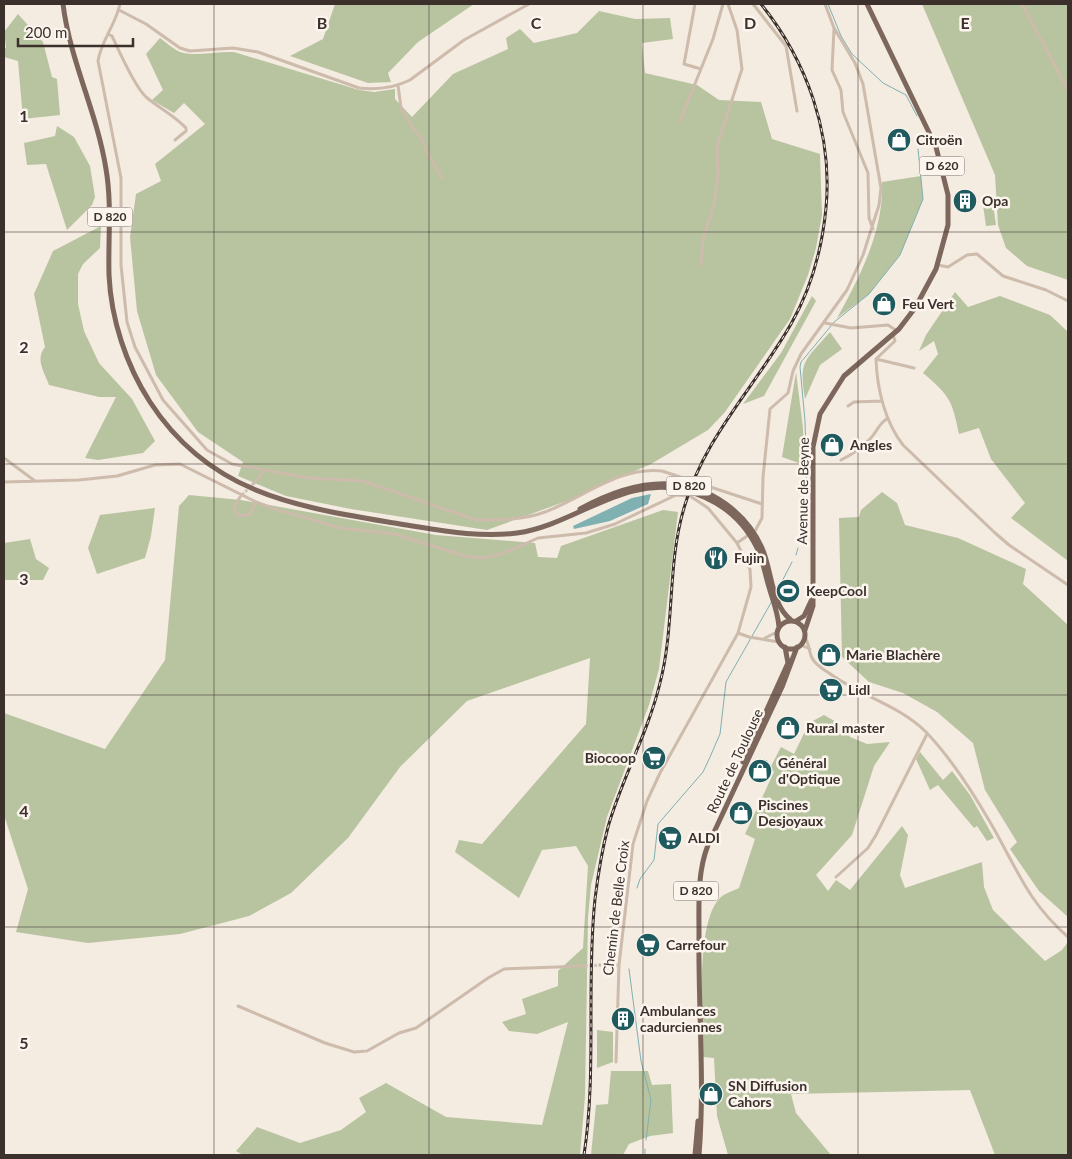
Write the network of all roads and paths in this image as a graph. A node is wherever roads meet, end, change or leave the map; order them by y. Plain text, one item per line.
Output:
1 (63, 4) edge
2 (120, 4) edge
3 (529, 4) edge
4 (694, 4) edge
5 (723, 4) edge
6 (728, 4) edge
7 (753, 4) edge
8 (825, 4) edge
9 (868, 4) edge
10 (1022, 4) edge
11 (119, 10) junction
12 (834, 28) junction
13 (108, 34) junction
14 (701, 69) junction
15 (398, 85) junction
16 (1068, 90) edge
17 (797, 111) dead end
18 (680, 120) dead end
19 (175, 140) dead end
20 (442, 178) dead end
21 (873, 229) junction
22 (701, 265) dead end
23 (938, 265) junction
24 (1068, 301) edge
25 (829, 324) junction
26 (895, 333) junction
27 (876, 359) junction
28 (914, 368) dead end
29 (882, 401) junction
30 (848, 406) dead end
31 (888, 418) junction
32 (4, 458) edge
33 (841, 460) dead end
34 (264, 470) junction
35 (4, 482) edge
36 (36, 482) junction
37 (254, 483) tunnel mouth
38 (240, 497) dead end
39 (256, 502) junction
40 (762, 504) junction
41 (755, 531) dead end
42 (747, 536) dead end
43 (738, 543) junction
44 (1068, 585) edge
45 (813, 594) junction
46 (777, 606) junction
47 (794, 621) junction
48 (778, 630) junction
49 (805, 630) junction
50 (738, 632) junction
51 (806, 637) junction
52 (765, 639) junction
53 (779, 642) junction
54 (799, 646) junction
55 (785, 647) junction
56 (810, 650) junction
57 (927, 734) junction
58 (836, 877) dead end
59 (1068, 937) edge
60 (619, 964) junction
61 (600, 965) tunnel mouth
62 (584, 966) tunnel mouth
63 (238, 1006) dead end
64 (616, 1062) dead end
65 (695, 1155) edge
66 (699, 1155) edge

1 - 46 main road, D 820
2 - 11 street
3 - 15 street
4 - 14 street
5 - 14 street
6 - 22 street
7 - 17 street
8 - 12 street
9 - 23 main road, D 620
10 - 16 street
11 - 13 street
11 - 15 street
12 - 21 street
12 - 21 street
13 - 19 street
13 - 34 street
14 - 18 street
15 - 20 street
21 - 25 street
23 - 24 street
23 - 26 main road, D 620
25 - 26 street
25 - 40 street
26 - 27 street
26 - 45 main road, Avenue de Beyne / D 620
27 - 28 street
27 - 29 street
29 - 30 street
29 - 31 street
31 - 33 street
31 - 44 street
32 - 36 street
34 - 37 street
34 - 40 street
35 - 36 street
36 - 39 street
38 - 39 street
39 - 43 street, Chemin de Belle Croix
40 - 41 street
42 - 43 street
43 - 50 street, Chemin de Belle Croix
45 - 47 main road, Avenue de Beyne / D 620
45 - 49 main road, Avenue de Beyne / D 620
46 - 47 main road, D 820
46 - 48 main road, D 820
47 - 48 main road
47 - 49 main road
48 - 52 street
48 - 53 main road
49 - 51 main road
50 - 52 street
50 - 60 street, Chemin de Belle Croix
51 - 54 main road
51 - 56 street
52 - 53 street
53 - 55 main road
54 - 55 main road
54 - 56 street
54 - 66 main road, Route de Toulouse / D 820
55 - 65 main road, Route de Toulouse / D 820
56 - 57 street
57 - 58 street
57 - 59 street
60 - 61 street
60 - 64 street, Chemin de Belle Croix
62 - 63 street

